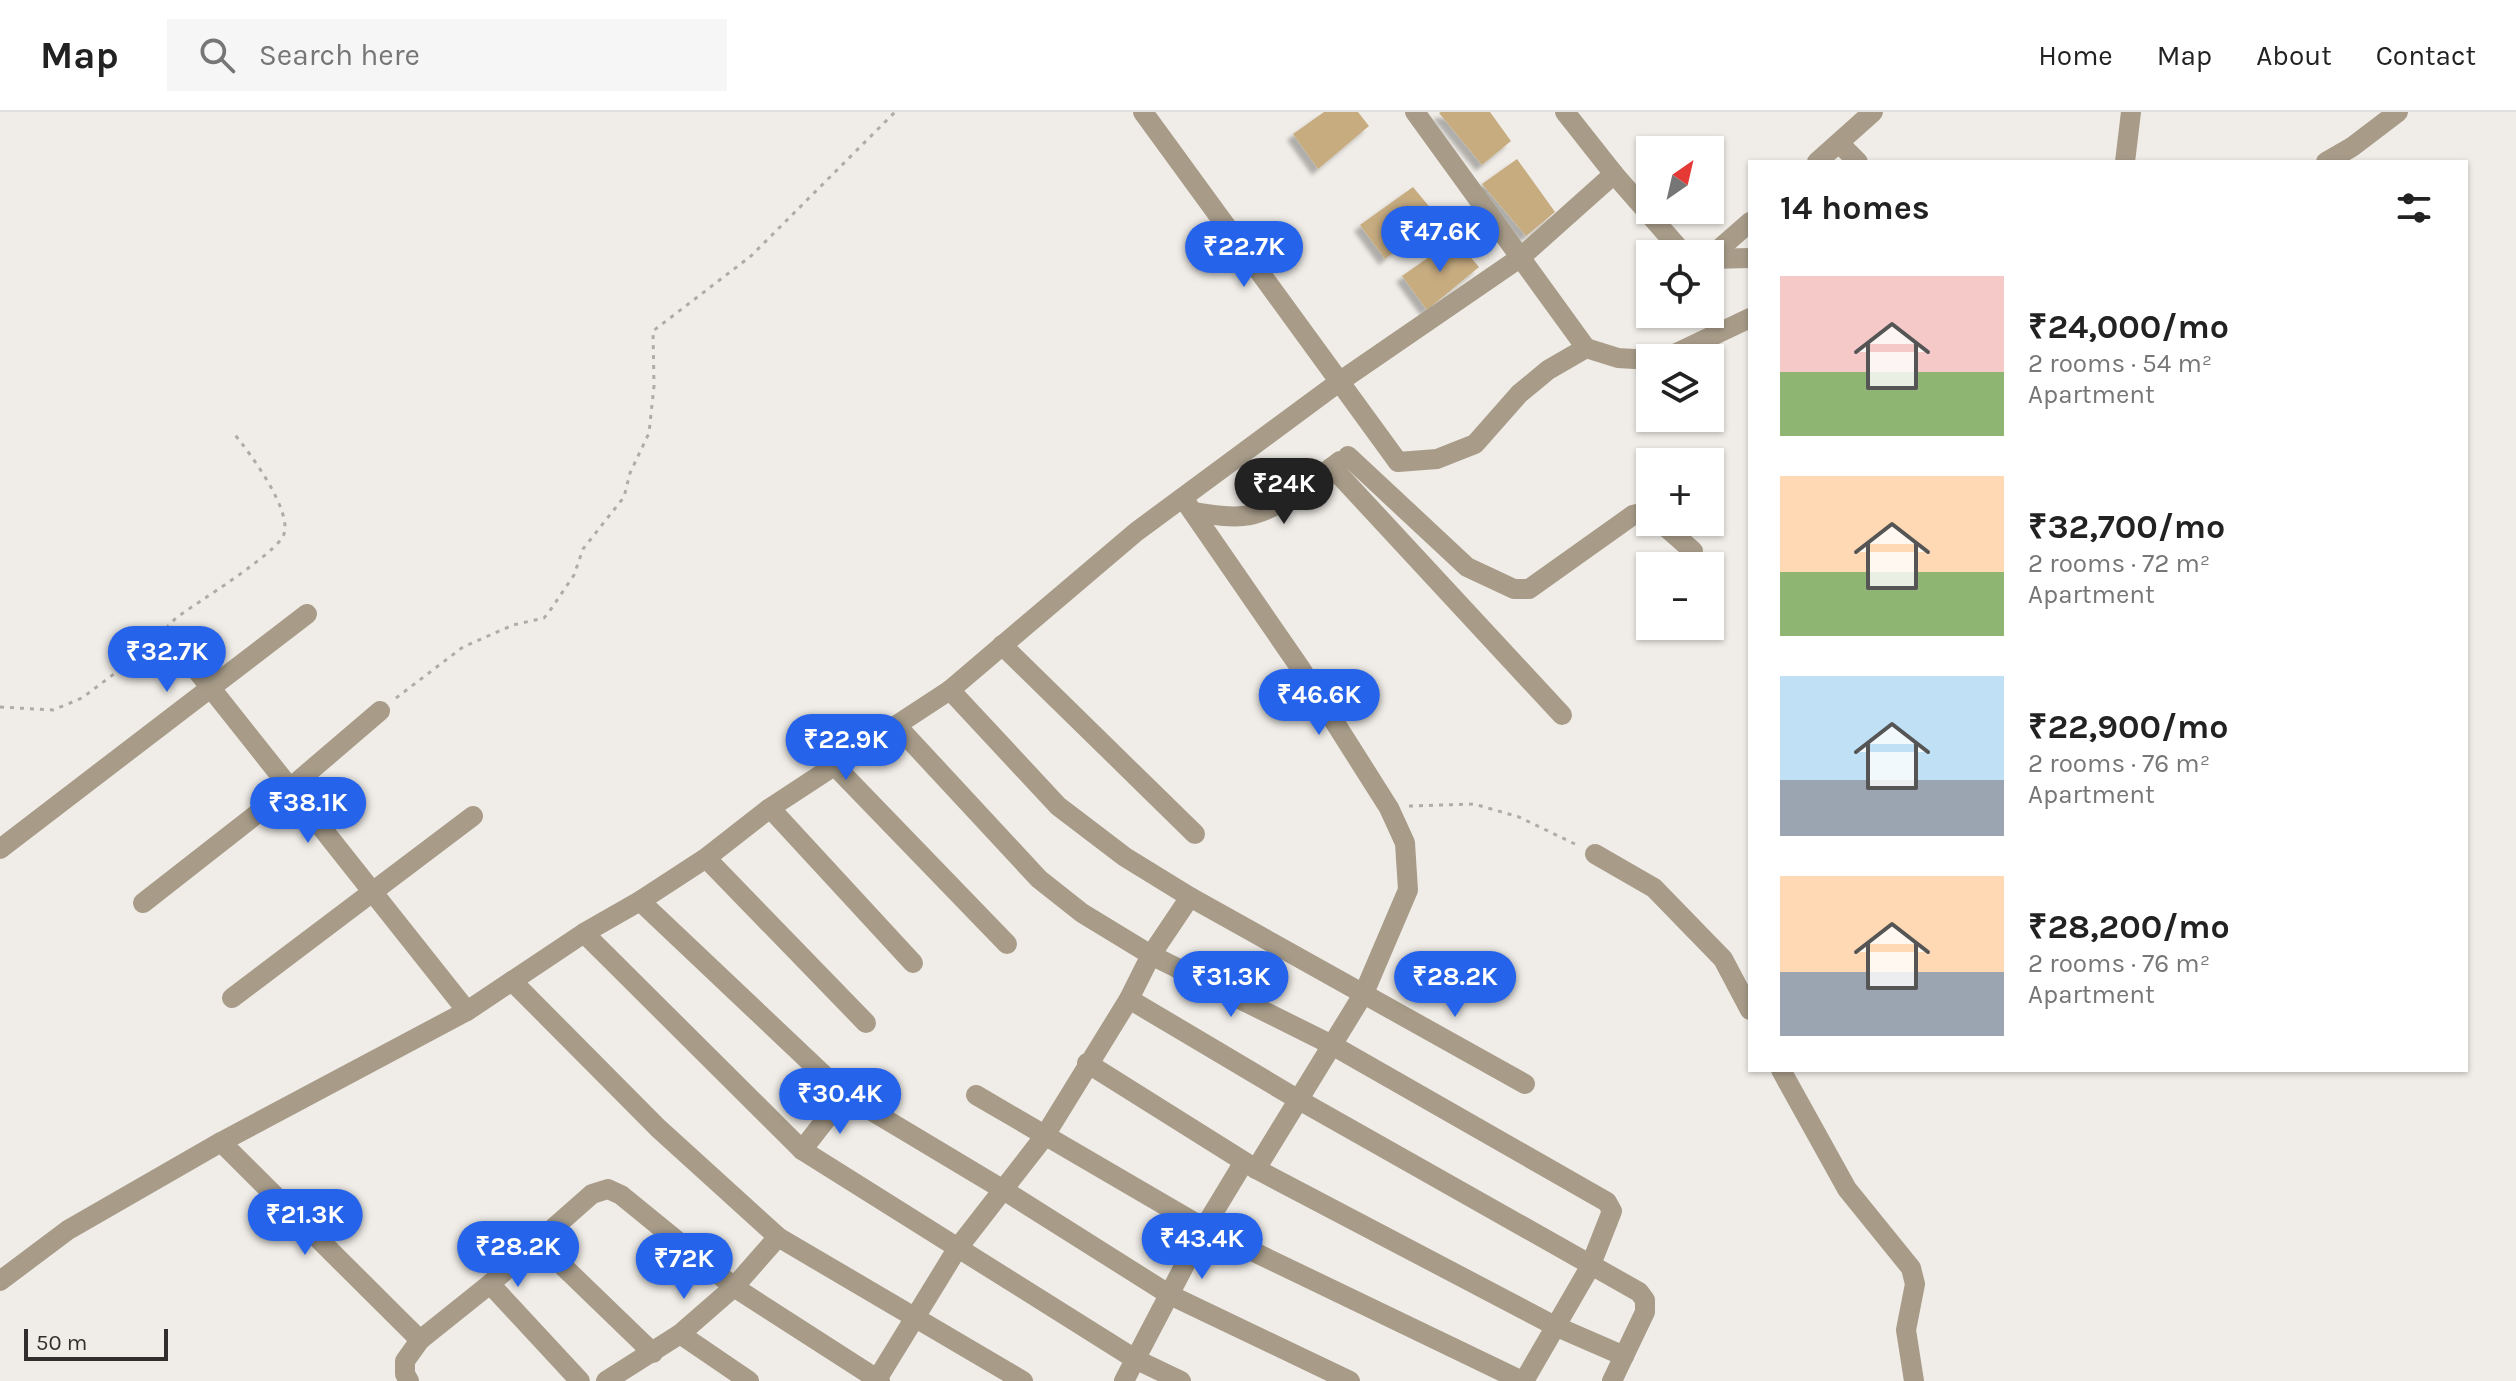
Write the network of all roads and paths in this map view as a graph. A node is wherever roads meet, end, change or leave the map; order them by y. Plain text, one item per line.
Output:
1 (895, 112) edge
2 (1143, 112) edge
3 (1415, 112) edge
4 (1565, 112) edge
5 (1873, 112) edge
6 (2131, 112) edge
7 (2398, 112) edge
8 (1839, 143) junction
9 (1819, 160) edge
10 (1856, 160) edge
11 (2125, 160) edge
12 (2329, 160) edge
13 (1614, 174) junction
14 (1748, 224) edge
15 (1672, 240) edge
16 (1724, 245) edge
17 (1521, 257) junction
18 (1724, 258) edge
19 (1748, 258) edge
20 (1748, 319) edge
21 (1695, 344) edge
22 (1586, 348) junction
23 (1636, 359) edge
24 (1339, 382) junction
25 (235, 435) dead end
26 (1344, 459) junction
27 (1188, 505) junction
28 (1636, 514) edge
29 (1676, 536) edge
30 (1693, 551) dead end
31 (307, 614) dead end
32 (167, 634) junction
33 (1002, 645) junction
34 (183, 653) joint
35 (211, 688) junction
36 (950, 690) junction
37 (0, 707) edge
38 (380, 711) joint
39 (1562, 715) dead end
40 (897, 726) junction
41 (833, 764) junction
42 (290, 788) junction
43 (770, 808) junction
44 (1389, 808) junction
45 (473, 816) dead end
46 (1195, 834) dead end
47 (0, 849) edge
48 (1595, 854) joint
49 (706, 858) junction
50 (373, 892) junction
51 (1190, 897) junction
52 (640, 901) junction
53 (143, 903) dead end
54 (584, 933) junction
55 (1007, 944) dead end
56 (1151, 955) junction
57 (913, 963) dead end
58 (512, 981) junction
59 (1364, 993) junction
60 (232, 998) dead end
61 (1129, 999) junction
62 (1748, 1006) edge
63 (467, 1011) junction
64 (866, 1023) dead end
65 (1332, 1045) junction
66 (1087, 1063) junction
67 (1782, 1072) edge
68 (1525, 1084) dead end
69 (845, 1095) junction
70 (976, 1095) dead end
71 (1299, 1100) junction
72 (1044, 1137) junction
73 (221, 1142) junction
74 (802, 1150) junction
75 (1250, 1165) junction
76 (1002, 1189) junction
77 (1204, 1228) junction
78 (778, 1237) junction
79 (537, 1241) junction
80 (957, 1249) junction
81 (1590, 1267) junction
82 (0, 1281) edge
83 (490, 1284) junction
84 (734, 1287) junction
85 (1170, 1295) junction
86 (917, 1318) junction
87 (1555, 1326) junction
88 (680, 1334) junction
89 (420, 1340) junction
90 (653, 1353) junction
91 (1624, 1356) junction
92 (1135, 1359) junction
93 (615, 1379) edge
94 (878, 1380) edge
95 (409, 1381) edge
96 (580, 1381) edge
97 (749, 1381) edge
98 (1023, 1381) edge
99 (1124, 1381) edge
100 (1181, 1381) edge
101 (1350, 1381) edge
102 (1523, 1381) edge
103 (1612, 1381) edge
104 (1914, 1381) edge

1 - 38 path
2 - 24 street
3 - 17 street
4 - 13 street
5 - 8 street
6 - 11 street
7 - 12 street
8 - 9 street
8 - 10 street
13 - 15 street
13 - 17 street
14 - 16 street
17 - 22 street
17 - 24 street
18 - 19 street
20 - 21 street
22 - 23 street
22 - 24 street
24 - 27 street
25 - 32 path
26 - 27 street
26 - 28 street
26 - 39 street
27 - 33 street
27 - 44 street
29 - 30 street
31 - 35 street
32 - 34 path
32 - 37 path
33 - 36 street
33 - 46 street
34 - 35 street
35 - 42 street
35 - 47 street
36 - 40 street
36 - 51 street
38 - 42 street
40 - 41 street
40 - 56 street
41 - 43 street
41 - 55 street
42 - 50 street
42 - 53 street
43 - 49 street
43 - 57 street
44 - 48 path
44 - 59 street
45 - 50 street
48 - 62 street
49 - 52 street
49 - 64 street
50 - 60 street
50 - 63 street
51 - 56 street
51 - 59 street
52 - 54 street
52 - 69 street
54 - 58 street
54 - 74 street
56 - 61 street
56 - 65 street
58 - 63 street
58 - 78 street
59 - 65 street
59 - 68 street
61 - 66 street
61 - 71 street
63 - 73 street
65 - 71 street
65 - 81 street
66 - 72 street
66 - 75 street
67 - 104 street
69 - 74 street
69 - 76 street
70 - 72 street
71 - 75 street
71 - 81 street
72 - 76 street
72 - 77 street
73 - 82 street
73 - 89 street
74 - 80 street
75 - 77 street
75 - 87 street
76 - 80 street
76 - 85 street
77 - 85 street
77 - 102 street
78 - 84 street
78 - 86 street
79 - 83 street
79 - 84 street
79 - 90 street
80 - 86 street
80 - 92 street
81 - 87 street
81 - 91 street
83 - 89 street
83 - 96 street
84 - 88 street
84 - 94 street
85 - 92 street
85 - 101 street
86 - 94 street
86 - 98 street
87 - 91 street
87 - 102 street
88 - 90 street
88 - 97 street
89 - 95 street
90 - 93 street
91 - 103 street
92 - 99 street
92 - 100 street

